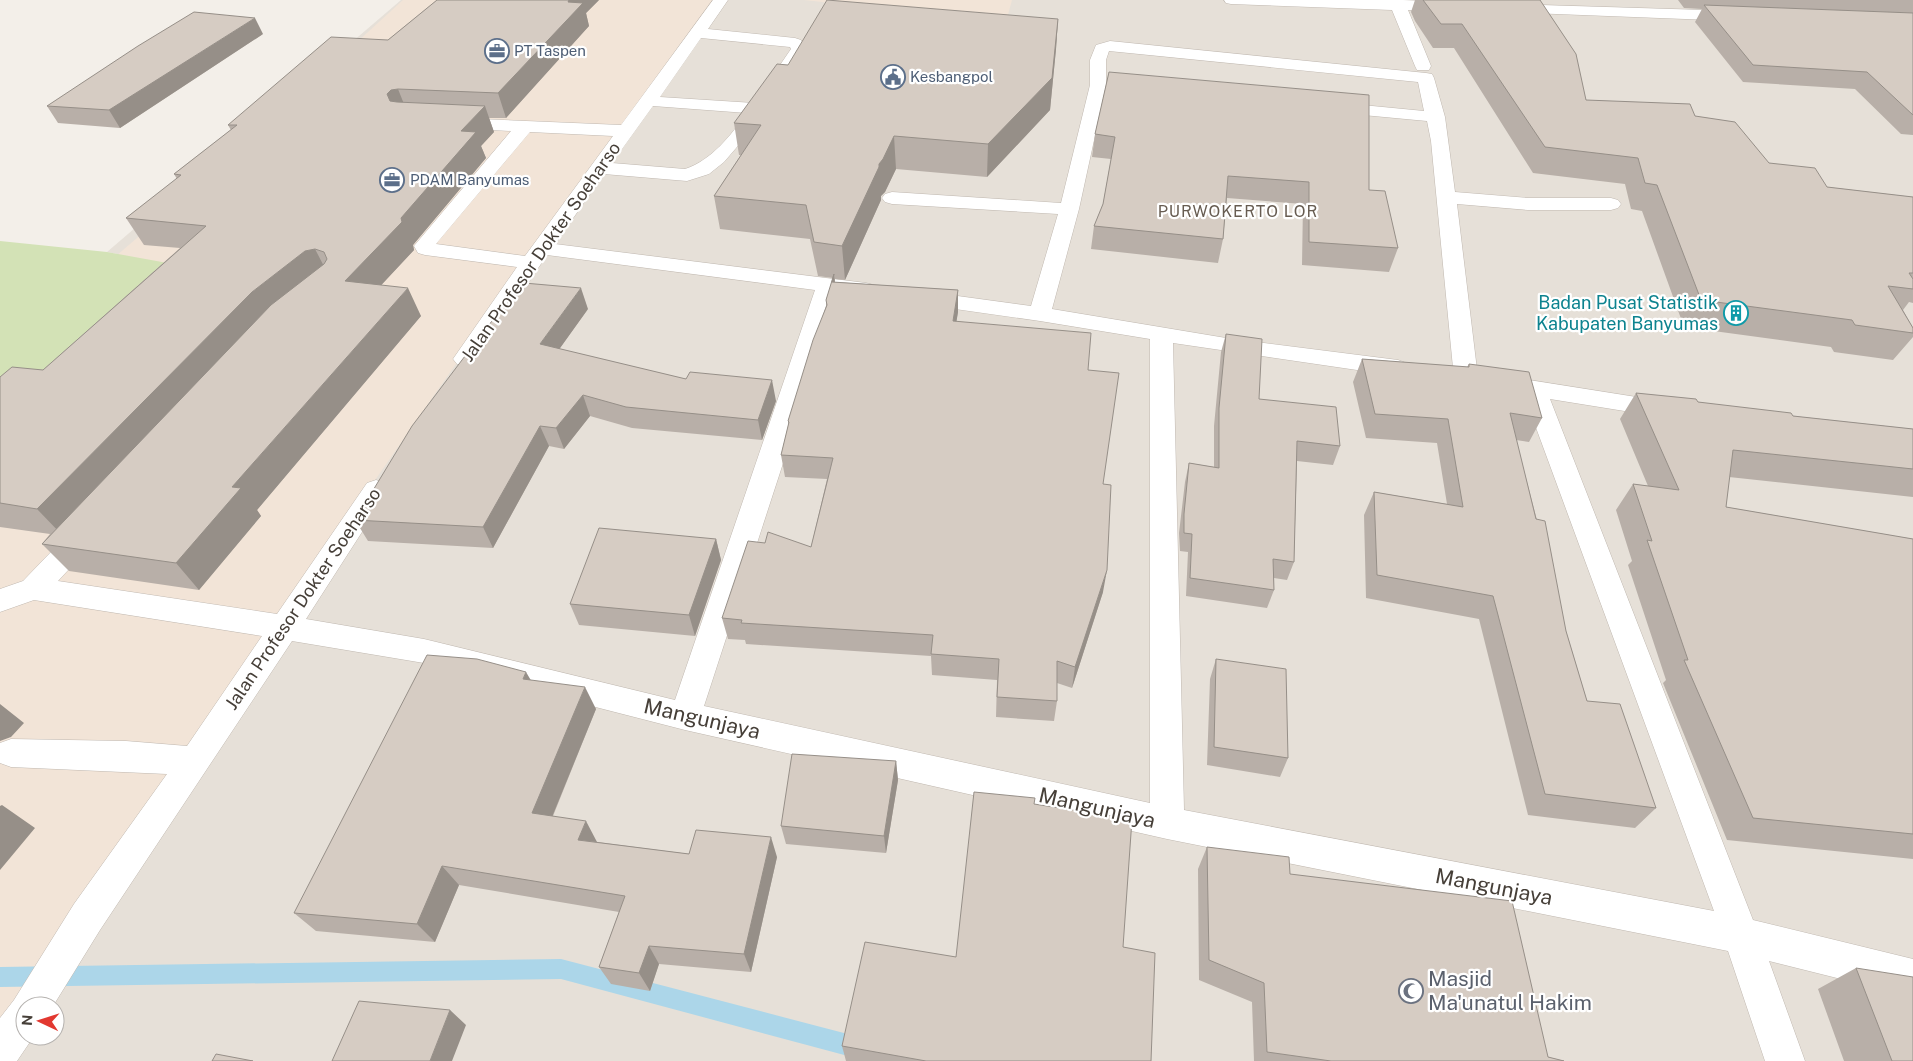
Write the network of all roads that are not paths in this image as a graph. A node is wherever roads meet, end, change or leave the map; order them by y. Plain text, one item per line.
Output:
1 (721, 0) edge
2 (1231, 0) edge
3 (1656, 0) edge
4 (1398, 3) edge
5 (1469, 8) edge
6 (1499, 9) edge
7 (1668, 13) junction
8 (1755, 16) edge
9 (697, 33) junction
10 (1423, 66) dead end
11 (1098, 85) junction
12 (1118, 87) edge
13 (648, 101) junction
14 (1317, 106) edge
15 (758, 108) junction
16 (1436, 117) junction
17 (437, 122) edge
18 (525, 126) junction
19 (627, 130) junction
20 (599, 168) junction
21 (1448, 197) junction
22 (892, 198) dead end
23 (1611, 204) dead end
24 (1069, 209) junction
25 (536, 256) junction
26 (828, 285) junction
27 (1040, 314) junction
28 (1161, 335) junction
29 (1418, 371) edge
30 (448, 384) edge
31 (1534, 389) junction
32 (1690, 413) edge
33 (393, 465) edge
34 (101, 516) edge
35 (33, 589) junction
36 (0, 601) edge
37 (283, 627) junction
38 (685, 716) junction
39 (12, 754) dead end
40 (195, 761) junction
41 (1167, 823) junction
42 (1741, 936) junction
43 (1913, 978) edge
44 (36, 996) edge
45 (1785, 1061) edge

1 - 9 street, Jalan Profesor Dokter Soeharso
2 - 4 street
3 - 7 street
4 - 5 street
4 - 10 street
6 - 7 street
7 - 8 street
9 - 13 street, Jalan Profesor Dokter Soeharso
9 - 15 street
11 - 12 street
11 - 16 street
11 - 24 street
13 - 15 street
13 - 19 street, Jalan Profesor Dokter Soeharso
14 - 16 street
15 - 20 street
16 - 21 street
17 - 18 street
18 - 19 street
18 - 25 street
19 - 20 street, Jalan Profesor Dokter Soeharso
20 - 25 street, Jalan Profesor Dokter Soeharso
21 - 23 street
21 - 31 street
22 - 24 street
24 - 27 street
25 - 26 street
25 - 30 street, Jalan Profesor Dokter Soeharso
26 - 27 street
26 - 38 street
27 - 28 street
28 - 29 street
28 - 41 street
31 - 32 street
31 - 42 street
33 - 37 street, Jalan Profesor Dokter Soeharso
34 - 35 street
35 - 36 street
35 - 37 street, Mangunjaya
37 - 38 street, Mangunjaya
37 - 40 street, Jalan Profesor Dokter Soeharso
38 - 41 street, Mangunjaya
39 - 40 street
40 - 44 street, Jalan Profesor Dokter Soeharso
41 - 42 street, Mangunjaya
42 - 43 street, Mangunjaya
42 - 45 street

